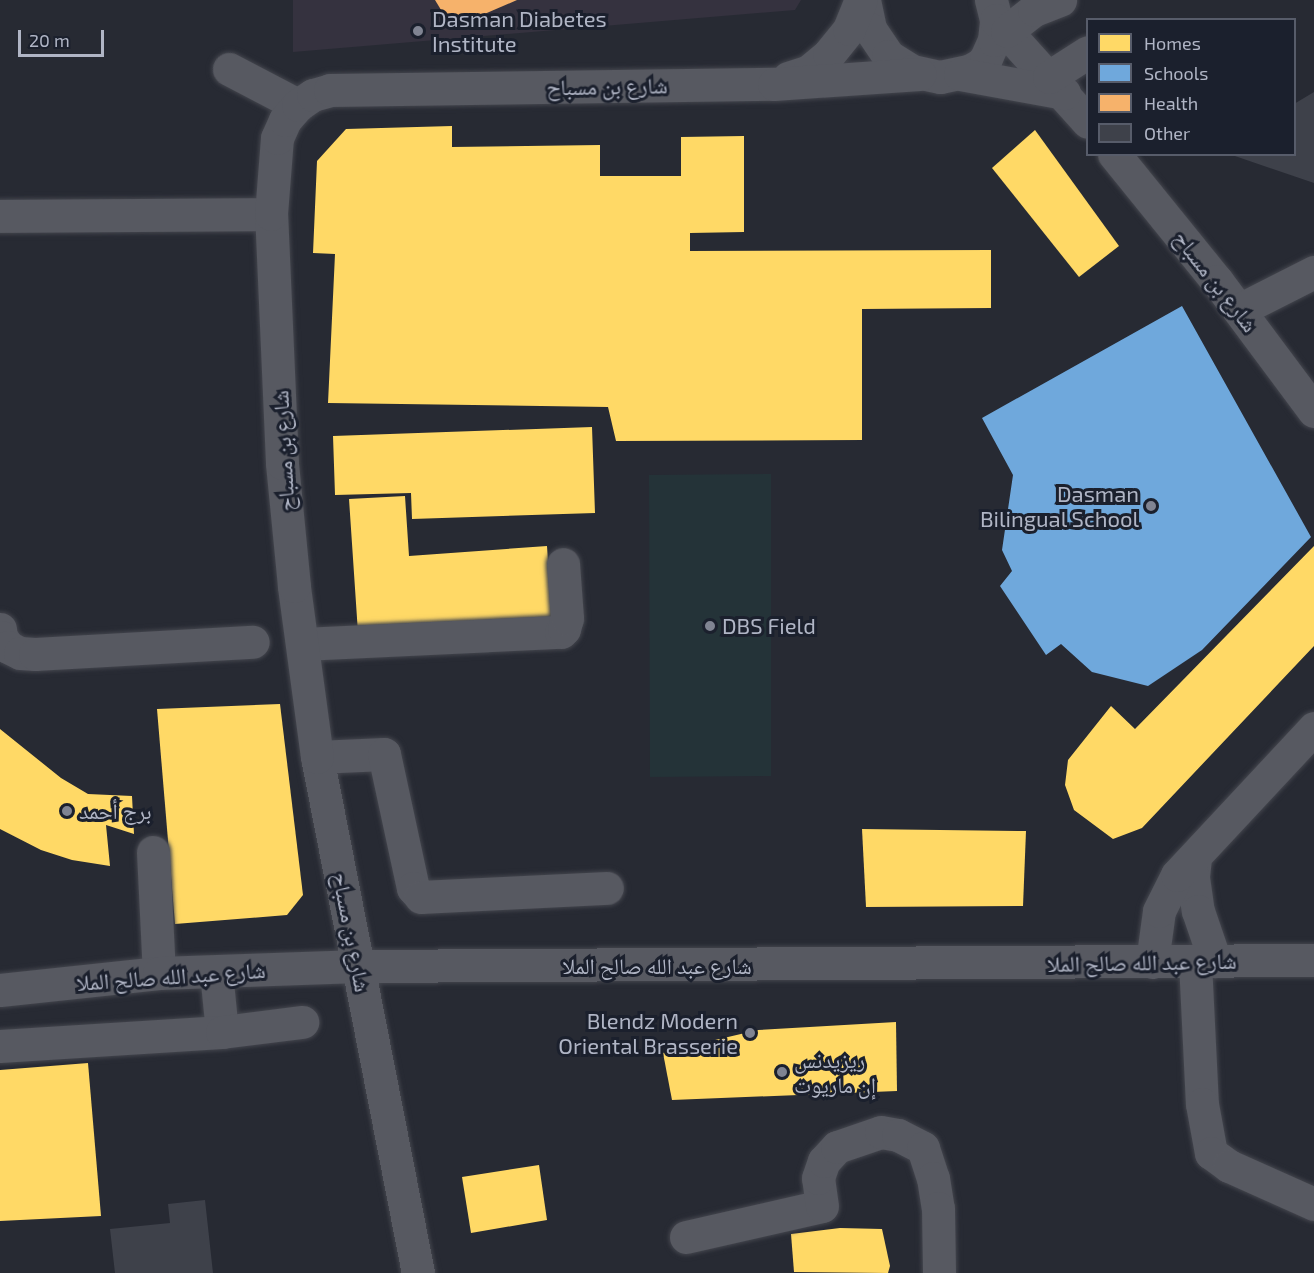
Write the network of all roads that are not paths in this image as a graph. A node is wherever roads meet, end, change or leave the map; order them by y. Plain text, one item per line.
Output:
1 (863, 0) edge
2 (1060, 0) edge
3 (998, 17) edge
4 (1086, 55) edge
5 (230, 69) dead end
6 (920, 74) junction
7 (960, 74) junction
8 (1067, 80) edge
9 (774, 84) junction
10 (298, 105) junction
11 (1086, 118) edge
12 (1116, 156) edge
13 (271, 214) junction
14 (0, 216) edge
15 (1314, 272) edge
16 (1239, 310) junction
17 (1314, 411) edge
18 (563, 564) dead end
19 (0, 629) edge
20 (253, 642) dead end
21 (302, 644) junction
22 (1314, 728) edge
23 (317, 757) junction
24 (153, 852) dead end
25 (1196, 858) junction
26 (607, 888) dead end
27 (1314, 960) edge
28 (1152, 962) junction
29 (1205, 962) junction
30 (359, 966) junction
31 (216, 972) junction
32 (159, 973) junction
33 (0, 990) edge
34 (302, 1022) dead end
35 (222, 1032) junction
36 (0, 1046) edge
37 (1314, 1204) edge
38 (686, 1237) dead end
39 (418, 1273) edge
40 (939, 1273) edge

1 - 6 street
1 - 9 street, شارع بن مسباح
2 - 3 street
3 - 7 street
3 - 8 street
4 - 8 street
5 - 10 street
6 - 7 street, شارع بن مسباح
6 - 9 street, شارع بن مسباح
7 - 8 street
8 - 11 street
9 - 10 street, شارع بن مسباح
10 - 13 street, شارع بن مسباح
12 - 16 street, شارع بن مسباح
13 - 14 street
13 - 21 street, شارع بن مسباح
15 - 16 street
16 - 17 street, شارع بن مسباح
18 - 21 street
19 - 20 street
21 - 23 street, شارع بن مسباح
22 - 25 street
23 - 26 street
23 - 30 street, شارع بن مسباح
24 - 32 street
25 - 28 street
25 - 29 street
27 - 29 street, شارع عبد الله صالح الملا
28 - 29 street, شارع عبد الله صالح الملا
28 - 30 street, شارع عبد الله صالح الملا
29 - 37 street
30 - 31 street, شارع عبد الله صالح الملا
30 - 39 street, شارع بن مسباح
31 - 32 street, شارع عبد الله صالح الملا
31 - 35 street
32 - 33 street, شارع عبد الله صالح الملا
34 - 35 street
35 - 36 street
38 - 40 street

